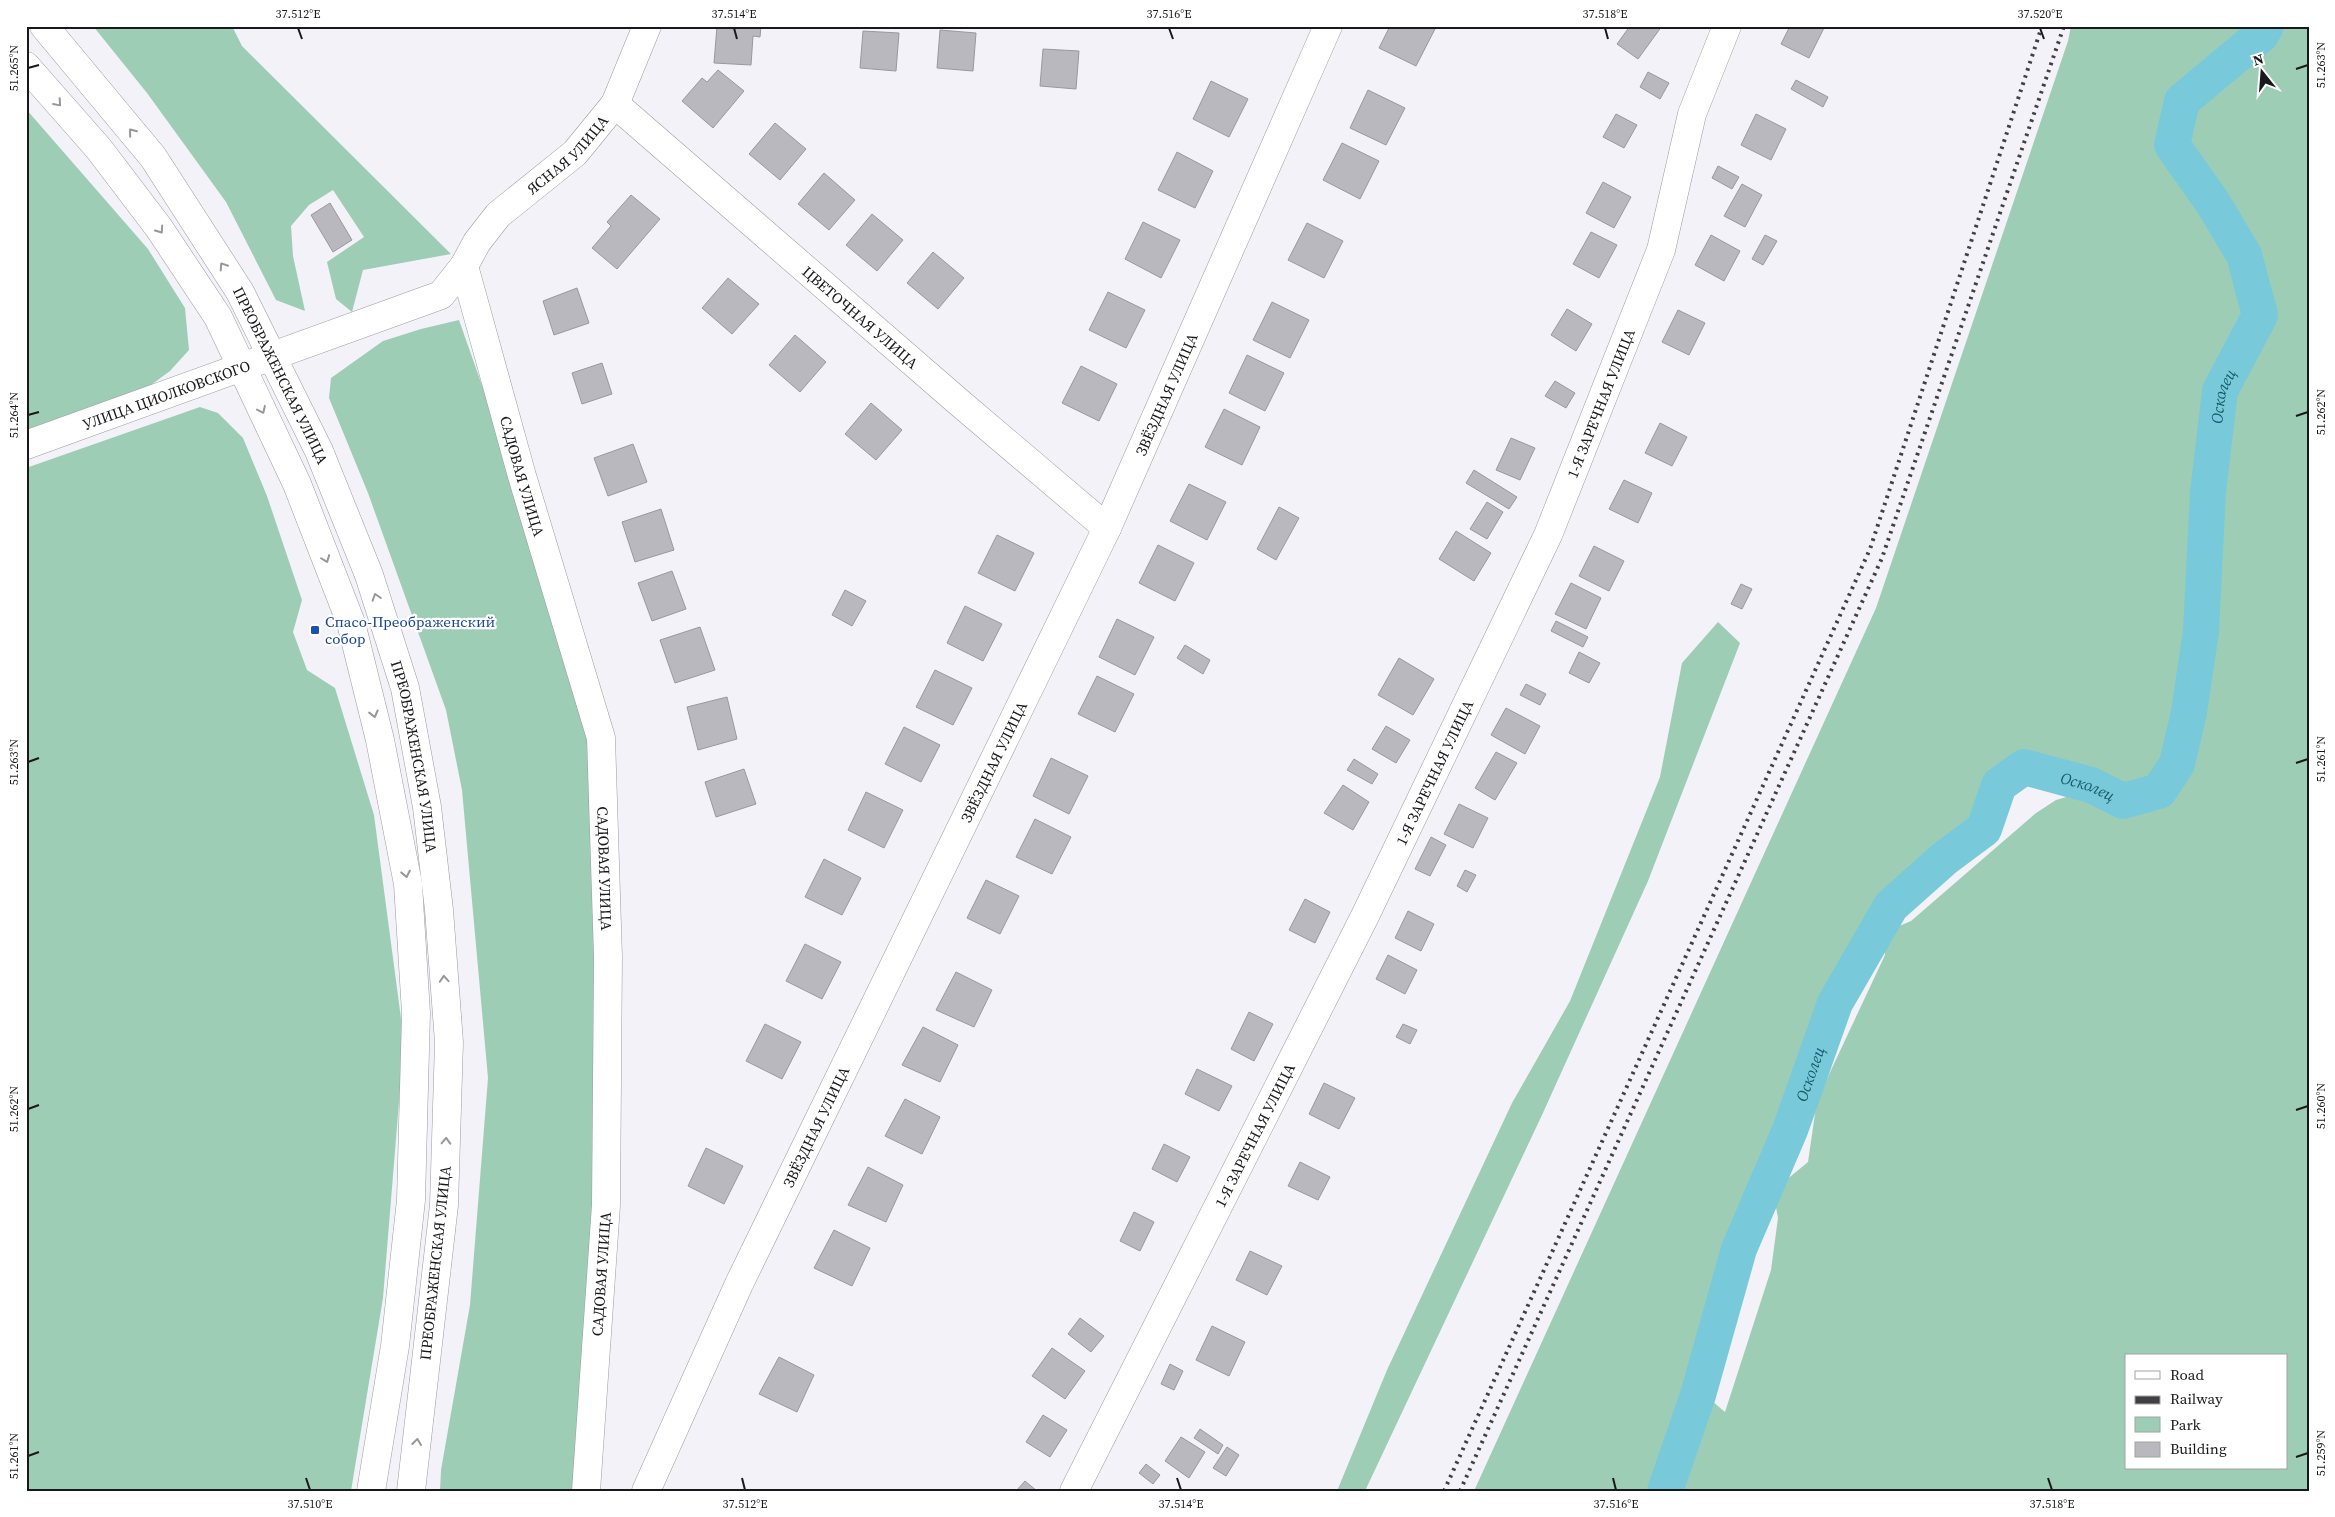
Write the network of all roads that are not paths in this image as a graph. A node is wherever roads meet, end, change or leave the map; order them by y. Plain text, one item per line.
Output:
1 (44, 26) edge
2 (647, 26) edge
3 (1328, 26) edge
4 (1727, 26) edge
5 (26, 66) edge
6 (615, 104) junction
7 (464, 266) junction
8 (270, 355) junction
9 (241, 366) junction
10 (26, 445) edge
11 (1107, 528) junction
12 (371, 1491) edge
13 (411, 1491) edge
14 (586, 1491) edge
15 (646, 1491) edge
16 (1074, 1491) edge

8 -> 1 street, ПРЕОБРАЖЕНСКАЯ УЛИЦА
2 - 6 street, ЯСНАЯ УЛИЦА
3 - 11 street, ЗВЁЗДНАЯ УЛИЦА
4 - 16 street, 1-Я ЗАРЕЧНАЯ УЛИЦА
5 -> 9 street, ПРЕОБРАЖЕНСКАЯ УЛИЦА
6 - 7 street, ЯСНАЯ УЛИЦА
6 - 11 street, ЦВЕТОЧНАЯ УЛИЦА
7 - 8 street, УЛИЦА ЦИОЛКОВСКОГО
7 - 14 street, САДОВАЯ УЛИЦА
8 - 9 street, УЛИЦА ЦИОЛКОВСКОГО
13 -> 8 street, ПРЕОБРАЖЕНСКАЯ УЛИЦА
9 - 10 street, УЛИЦА ЦИОЛКОВСКОГО
9 -> 12 street, ПРЕОБРАЖЕНСКАЯ УЛИЦА
11 - 15 street, ЗВЁЗДНАЯ УЛИЦА

